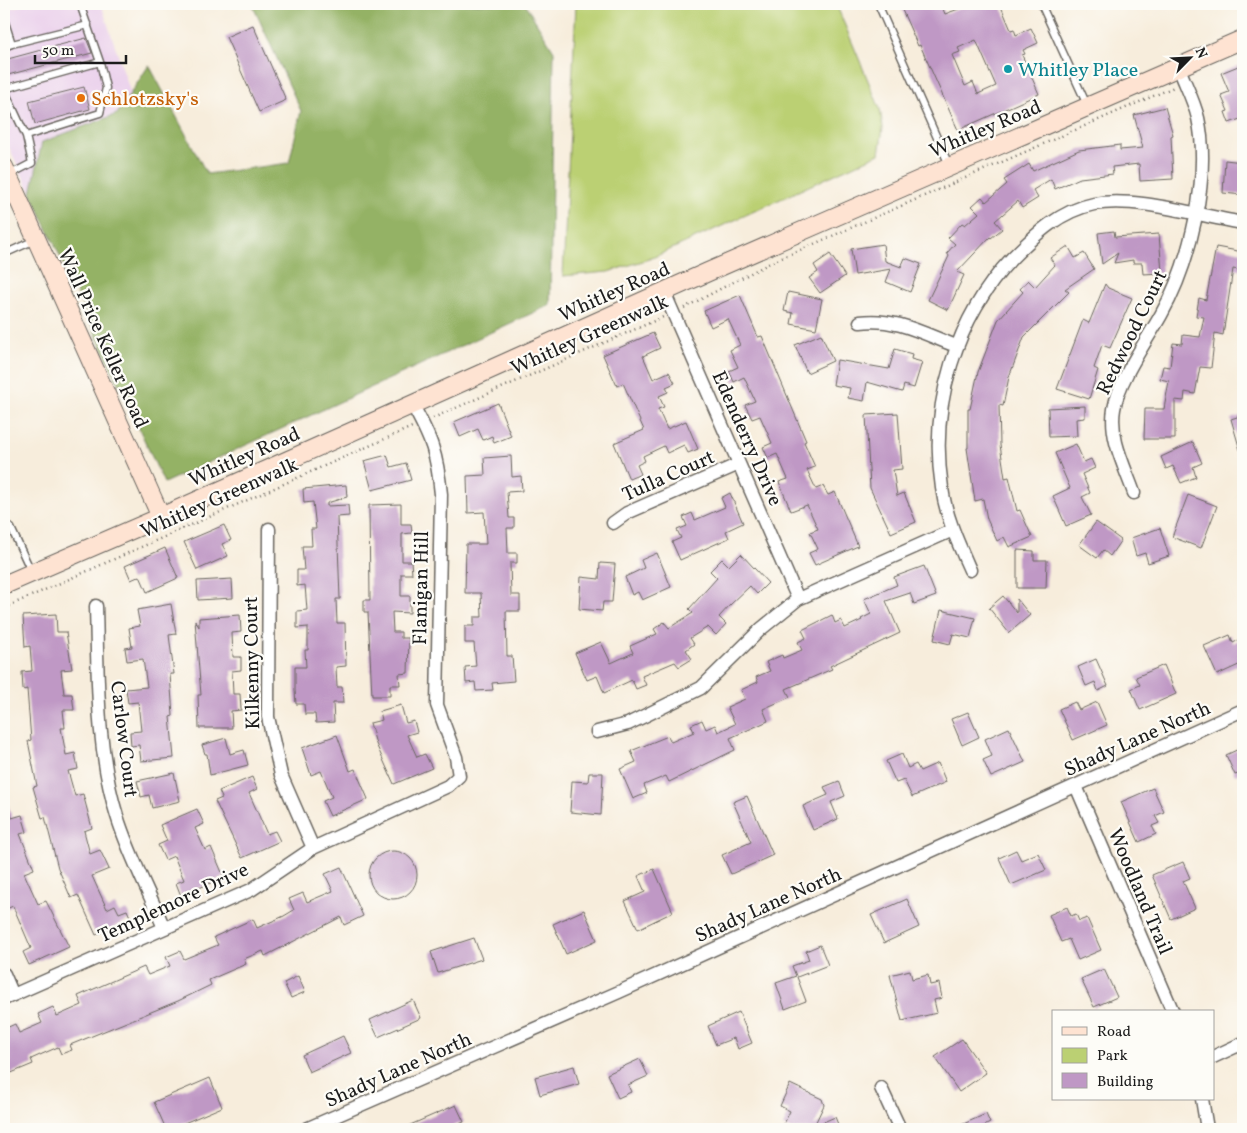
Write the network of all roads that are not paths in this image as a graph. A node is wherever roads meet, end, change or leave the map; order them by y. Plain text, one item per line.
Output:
1 (80, 4) edge
2 (878, 4) edge
3 (1041, 4) edge
4 (4, 19) edge
5 (88, 25) junction
6 (1243, 40) edge
7 (12, 44) junction
8 (4, 47) edge
9 (100, 62) junction
10 (1182, 75) junction
11 (4, 89) edge
12 (1087, 107) junction
13 (26, 136) junction
14 (949, 167) junction
15 (6, 172) edge
16 (1194, 215) junction
17 (1243, 224) edge
18 (37, 239) junction
19 (4, 254) edge
20 (664, 292) junction
21 (860, 322) dead end
22 (956, 346) junction
23 (412, 404) junction
24 (739, 464) junction
25 (1134, 493) dead end
26 (161, 517) junction
27 (4, 523) edge
28 (614, 523) dead end
29 (269, 529) dead end
30 (953, 530) junction
31 (970, 570) dead end
32 (32, 573) junction
33 (4, 585) edge
34 (798, 599) junction
35 (96, 606) dead end
36 (1243, 710) edge
37 (597, 732) dead end
38 (458, 776) joint
39 (1076, 786) junction
40 (313, 848) junction
41 (164, 928) junction
42 (4, 974) edge
43 (8, 997) edge
44 (1172, 1010) edge
45 (1243, 1043) edge
46 (1214, 1057) edge
47 (881, 1088) dead end
48 (1202, 1100) edge
49 (306, 1129) edge
50 (900, 1129) edge
51 (1207, 1129) edge

1 - 5 lane
2 - 14 lane
3 - 12 lane
4 - 7 lane
5 - 7 lane
5 - 9 lane
6 - 10 street, Whitley Road
7 - 8 lane
9 - 11 lane
9 - 13 lane
10 - 12 street, Whitley Road
10 - 16 street, Redwood Court
11 - 13 lane
12 - 14 street, Whitley Road
13 - 15 lane
14 - 20 street, Whitley Road
15 - 18 street, Wall Price Keller Road
16 - 17 street
16 - 22 street
16 - 25 street, Redwood Court
18 - 19 lane
18 - 26 street, Wall Price Keller Road
20 - 23 street, Whitley Road
20 - 24 street, Edenderry Drive
21 - 22 street
22 - 30 street
23 - 26 street, Whitley Road
23 - 38 street, Flanigan Hill
24 - 28 street, Tulla Court
24 - 34 street, Edenderry Drive
26 - 32 street, Whitley Road
27 - 32 lane
29 - 40 street, Kilkenny Court
30 - 31 street
30 - 34 street
32 - 33 street, Whitley Road
34 - 37 street
35 - 41 street, Carlow Court
36 - 39 street, Shady Lane North
38 - 40 street, Templemore Drive
39 - 44 street, Woodland Trail
39 - 49 street, Shady Lane North
40 - 41 street, Templemore Drive
41 - 43 street, Templemore Drive
42 - 43 street
45 - 46 street
47 - 50 street
48 - 51 street

